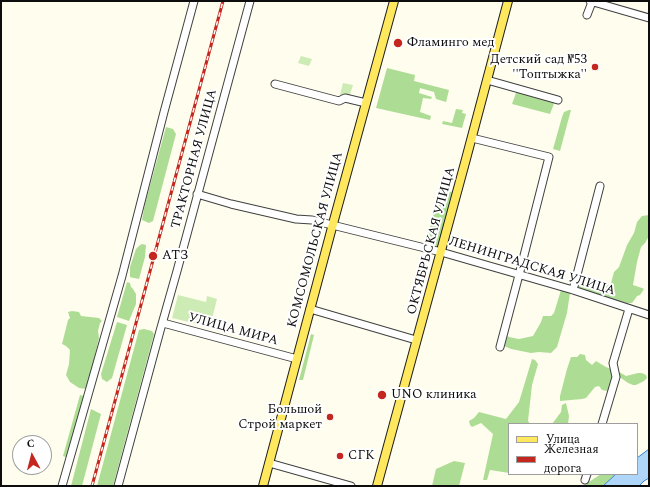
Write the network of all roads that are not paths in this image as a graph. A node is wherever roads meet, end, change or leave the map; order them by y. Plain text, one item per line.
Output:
1 (194, 1) edge
2 (250, 1) edge
3 (394, 1) edge
4 (508, 1) edge
5 (591, 1) edge
6 (587, 15) dead end
7 (649, 18) edge
8 (487, 80) junction
9 (275, 84) dead end
10 (558, 100) dead end
11 (366, 104) junction
12 (472, 138) junction
13 (600, 186) dead end
14 (197, 194) junction
15 (333, 225) junction
16 (441, 252) junction
17 (519, 275) junction
18 (573, 290) junction
19 (310, 309) junction
20 (629, 309) junction
21 (649, 316) edge
22 (163, 323) junction
23 (416, 340) junction
24 (500, 347) dead end
25 (297, 359) junction
26 (602, 423) edge
27 (269, 463) junction
28 (62, 486) edge
29 (118, 486) edge
30 (263, 486) edge
31 (351, 486) edge
32 (377, 486) edge

1 - 28 street
2 - 14 street, ТРАКТОРНАЯ УЛИЦА
3 - 11 main road, КОМСОМОЛЬСКАЯ УЛИЦА
4 - 8 main road, ОКТЯБРЬСКАЯ УЛИЦА
5 - 6 street
5 - 7 street
8 - 10 street
8 - 12 main road, ОКТЯБРЬСКАЯ УЛИЦА
9 - 11 street
11 - 15 main road, КОМСОМОЛЬСКАЯ УЛИЦА
12 - 16 main road, ОКТЯБРЬСКАЯ УЛИЦА
12 - 17 street
13 - 18 street
14 - 15 street, ЛЕНИНГРАДСКАЯ УЛИЦА
14 - 22 street, ТРАКТОРНАЯ УЛИЦА
15 - 16 street, ЛЕНИНГРАДСКАЯ УЛИЦА
15 - 19 main road, КОМСОМОЛЬСКАЯ УЛИЦА
16 - 17 street, ЛЕНИНГРАДСКАЯ УЛИЦА
16 - 23 main road, ОКТЯБРЬСКАЯ УЛИЦА
17 - 18 street, ЛЕНИНГРАДСКАЯ УЛИЦА
17 - 24 street
18 - 20 street, ЛЕНИНГРАДСКАЯ УЛИЦА
19 - 23 street
19 - 25 main road, КОМСОМОЛЬСКАЯ УЛИЦА
20 - 21 street, ЛЕНИНГРАДСКАЯ УЛИЦА
20 - 26 street
22 - 25 street, УЛИЦА МИРА
22 - 29 street, ТРАКТОРНАЯ УЛИЦА
23 - 32 main road, ОКТЯБРЬСКАЯ УЛИЦА
25 - 27 main road, КОМСОМОЛЬСКАЯ УЛИЦА
27 - 30 main road, КОМСОМОЛЬСКАЯ УЛИЦА
27 - 31 street

